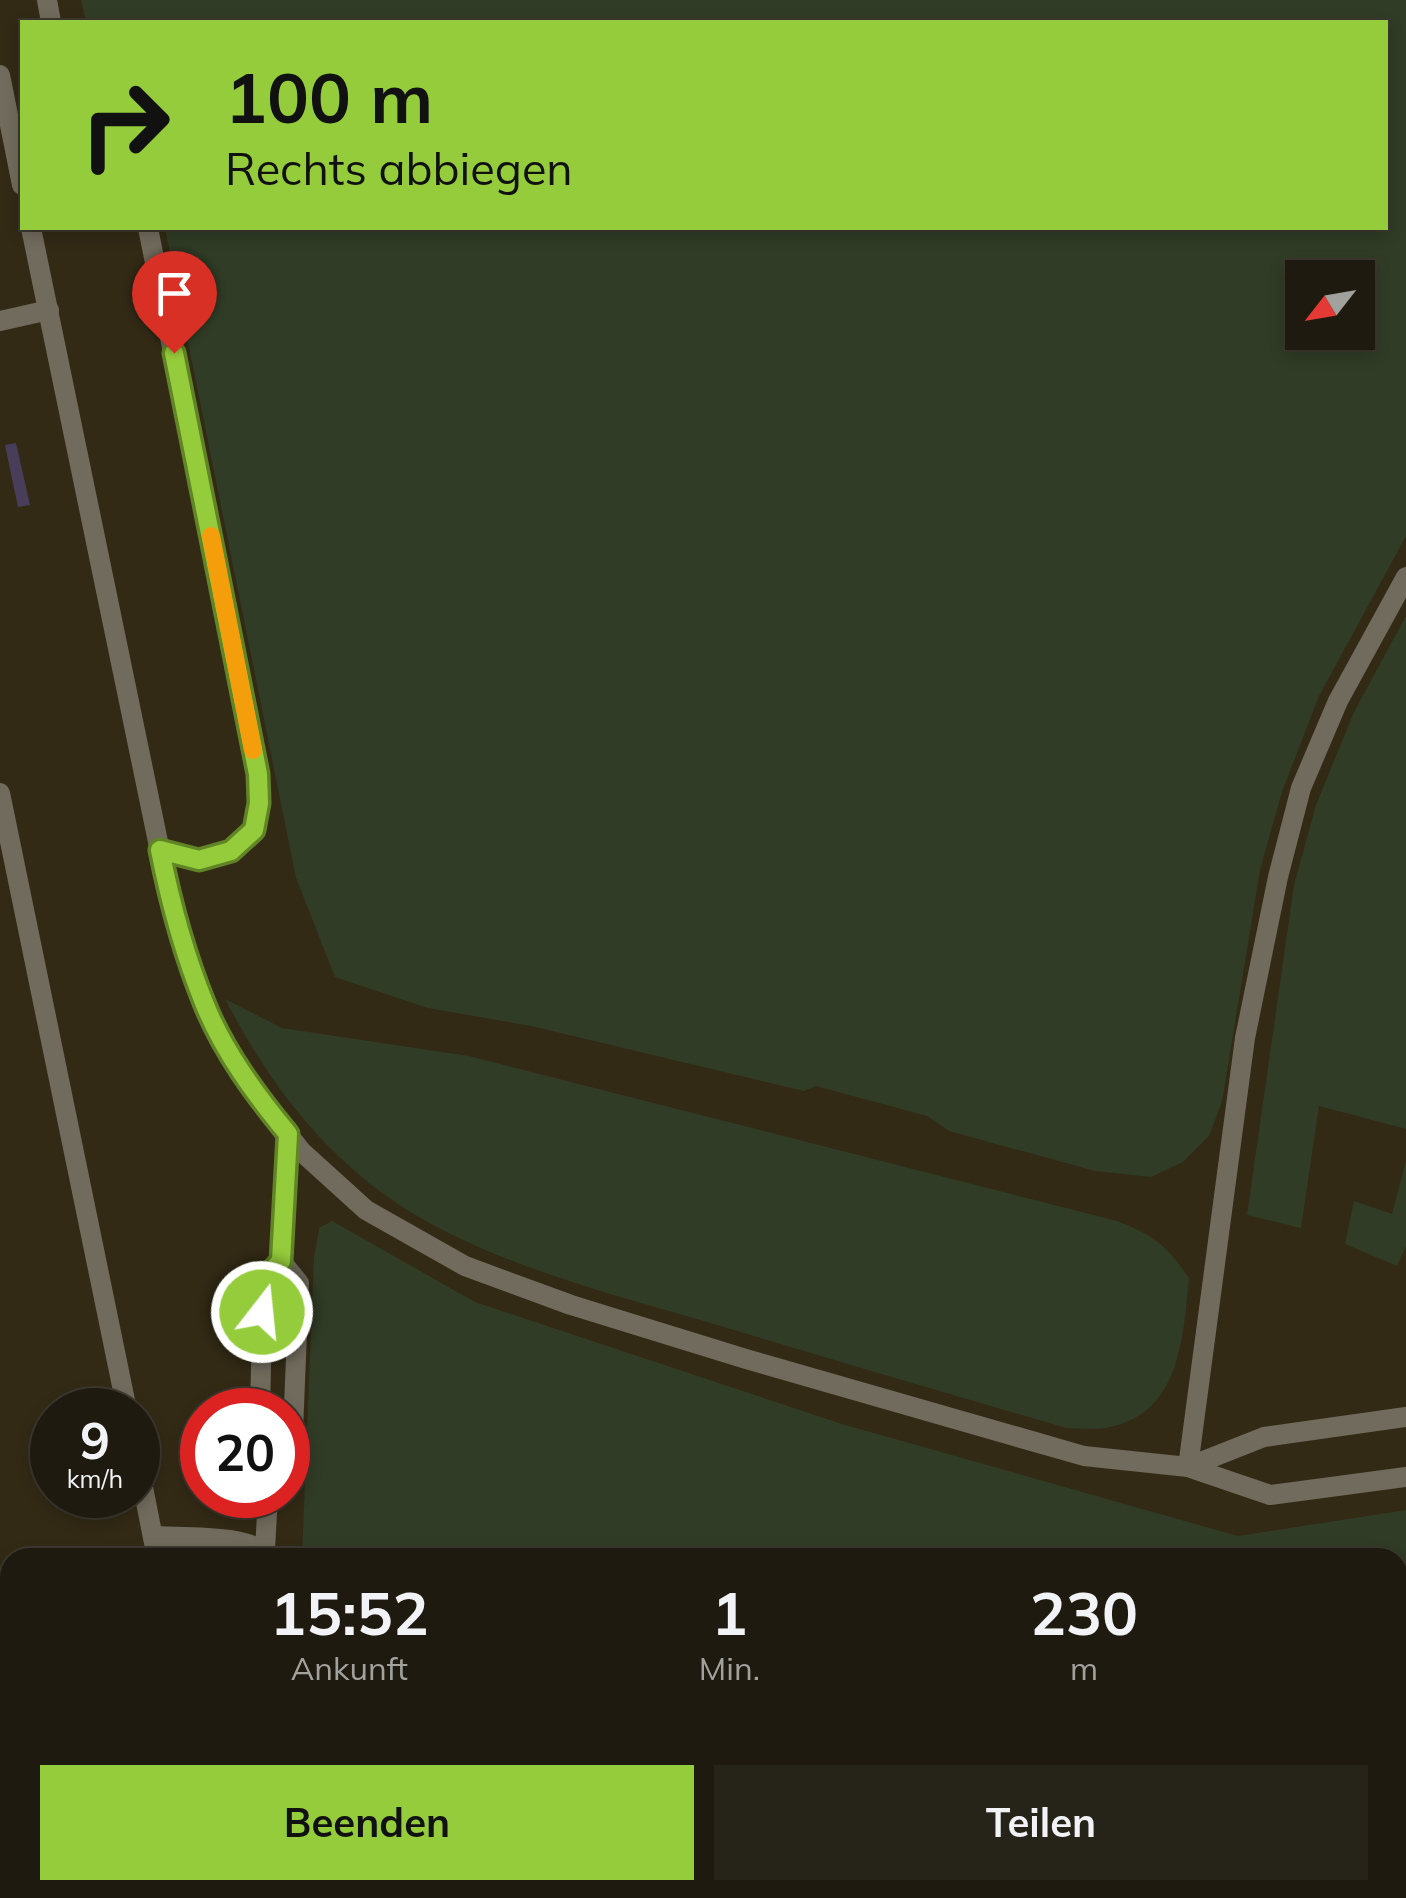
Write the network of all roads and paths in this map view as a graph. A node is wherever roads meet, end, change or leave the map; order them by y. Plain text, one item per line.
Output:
1 (1, 89) edge
2 (20, 175) edge
3 (32, 230) edge
4 (148, 230) edge
5 (48, 310) junction
6 (0, 321) edge
7 (1406, 578) edge
8 (0, 793) edge
9 (160, 850) junction
10 (288, 1134) junction
11 (281, 1261) junction
12 (122, 1388) edge
13 (261, 1388) edge
14 (295, 1388) edge
15 (1406, 1416) edge
16 (1188, 1466) junction
17 (1406, 1478) edge
18 (149, 1518) edge
19 (268, 1518) edge
20 (155, 1547) edge
21 (256, 1548) edge
22 (268, 1548) edge

1 - 2 lane
3 - 5 lane
4 - 9 lane
5 - 6 lane
5 - 9 lane
7 - 16 lane
8 - 12 lane
9 - 10 lane
10 - 11 lane
10 - 16 lane
11 - 13 lane
11 - 14 lane
15 - 16 lane
16 - 17 lane
18 - 20 lane
19 - 22 lane
20 - 21 lane

